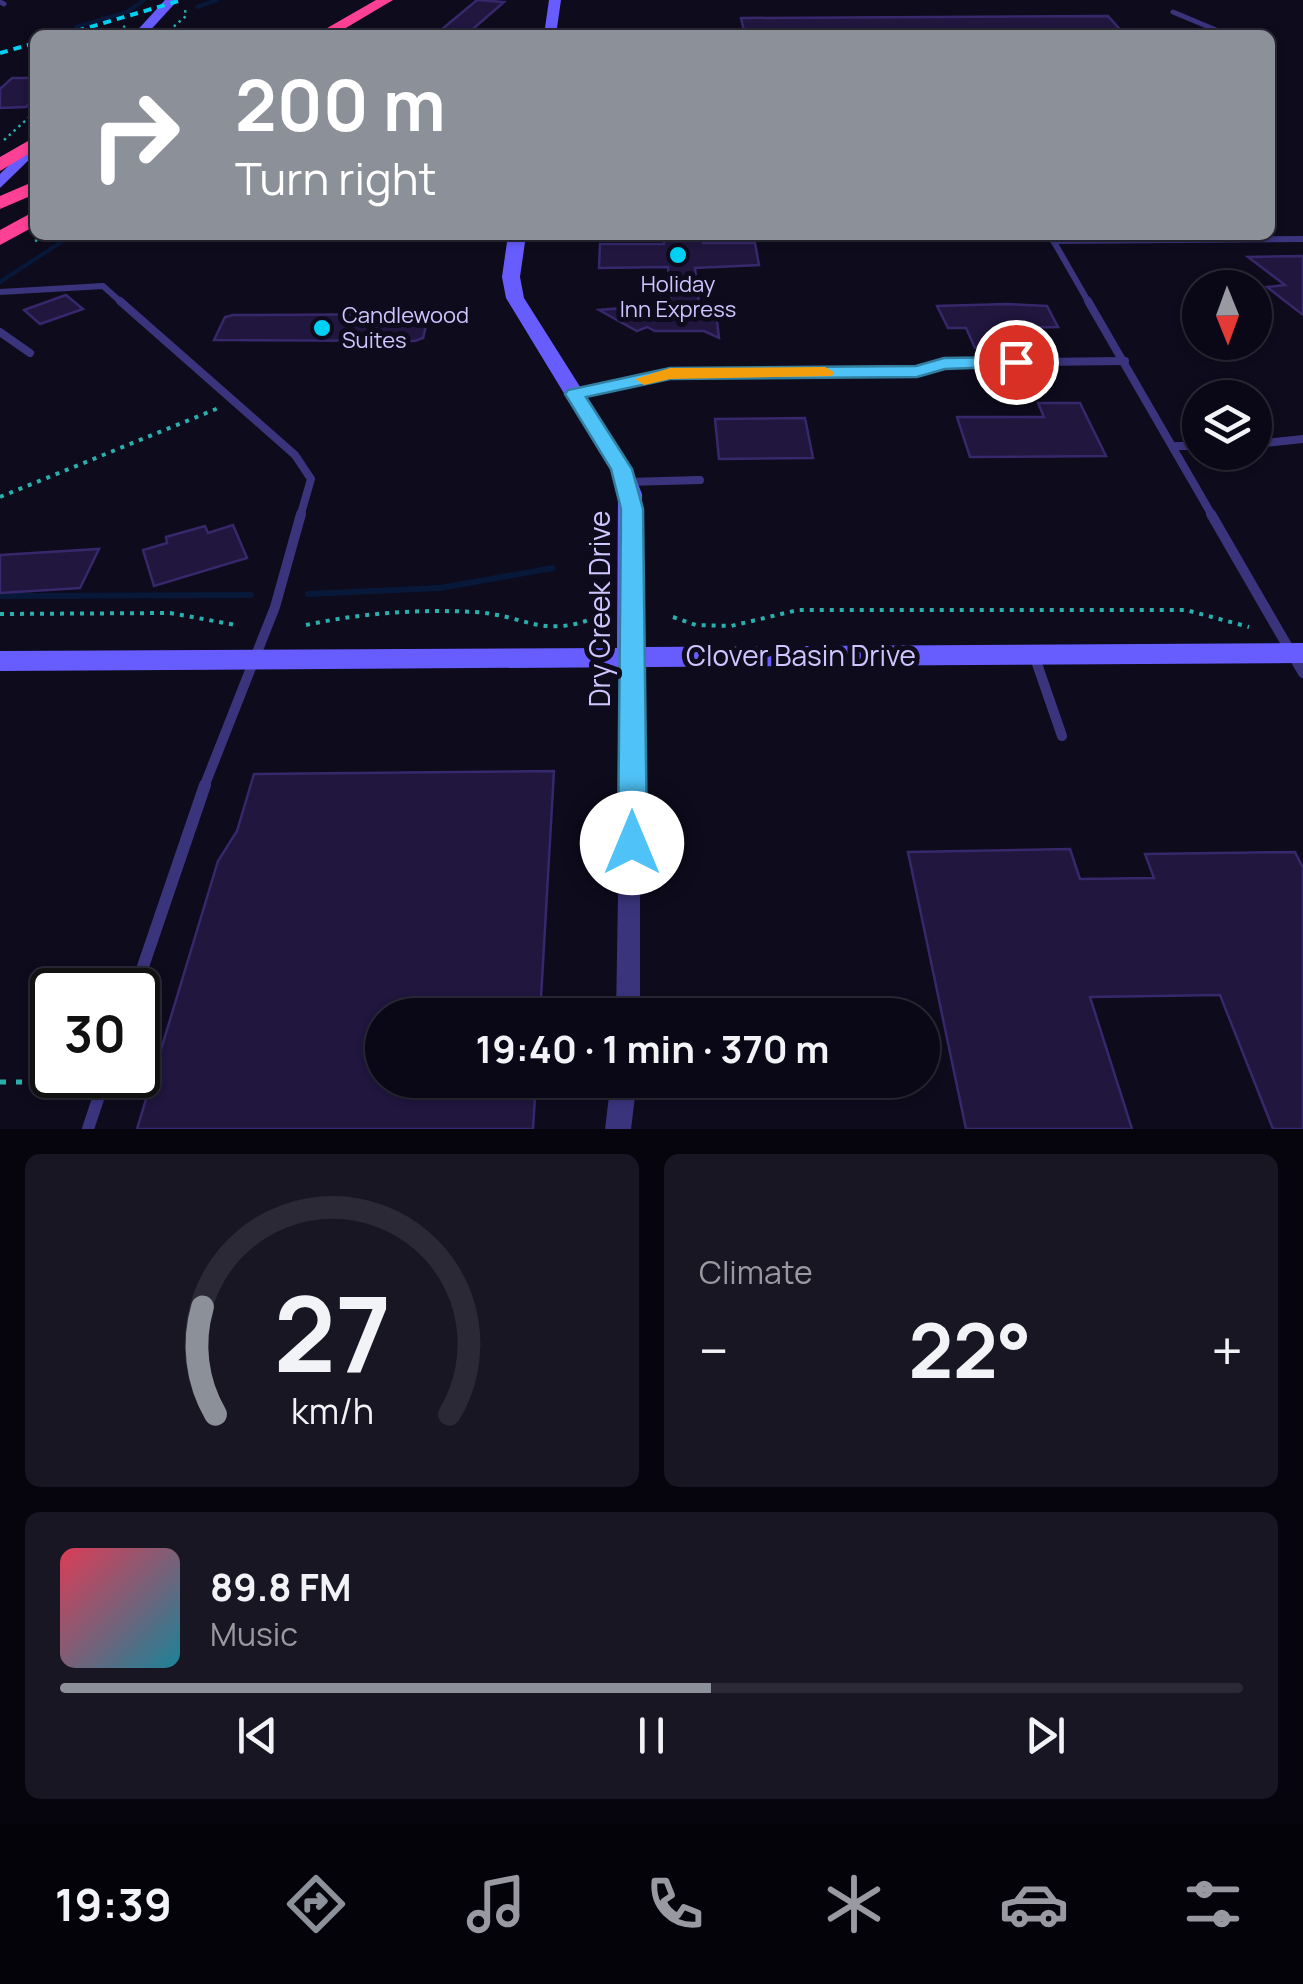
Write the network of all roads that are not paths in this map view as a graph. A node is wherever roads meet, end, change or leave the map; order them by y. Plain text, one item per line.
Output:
1 (172, 0) edge
2 (361, 0) edge
3 (386, 0) edge
4 (556, 0) edge
5 (1174, 12) dead end
6 (136, 29) edge
7 (310, 30) edge
8 (331, 30) edge
9 (551, 30) edge
10 (1216, 30) edge
11 (30, 147) edge
12 (30, 150) edge
13 (0, 165) edge
14 (0, 184) edge
15 (30, 189) edge
16 (0, 203) edge
17 (30, 206) edge
18 (0, 218) edge
19 (30, 220) edge
20 (0, 239) edge
21 (1275, 239) edge
22 (1303, 239) edge
23 (517, 240) edge
24 (1053, 240) edge
25 (0, 292) edge
26 (0, 332) edge
27 (30, 352) dead end
28 (1126, 361) junction
29 (575, 394) junction
30 (1303, 438) edge
31 (1272, 442) edge
32 (1176, 446) junction
33 (1182, 446) edge
34 (700, 480) dead end
35 (627, 482) junction
36 (282, 584) joint
37 (632, 655) junction
38 (1034, 655) junction
39 (255, 659) junction
40 (1299, 660) edge
41 (0, 661) edge
42 (1062, 736) dead end
43 (143, 968) edge
44 (628, 998) edge
45 (99, 1098) edge
46 (622, 1098) edge
47 (88, 1129) edge
48 (618, 1129) edge

1 - 6 street
2 - 7 highway
3 - 8 highway
4 - 9 street
5 - 10 lane
11 - 13 highway
12 - 14 street
15 - 16 highway
17 - 18 highway
19 - 20 highway
21 - 22 lane
23 - 29 street, Dry Creek Drive
24 - 28 lane
25 - 36 lane
26 - 27 lane
28 - 29 lane
28 - 32 lane
29 - 35 street, Dry Creek Drive
30 - 31 lane
32 - 33 lane
32 - 40 lane
34 - 35 lane
35 - 37 street, Dry Creek Drive
36 - 39 lane
37 - 38 street, Clover Basin Drive
37 - 39 street, Clover Basin Drive
37 - 44 street, Dry Creek Drive
38 - 40 street, Clover Basin Drive
38 - 42 lane
39 - 41 street, Clover Basin Drive
39 - 43 lane
45 - 47 lane
46 - 48 street

